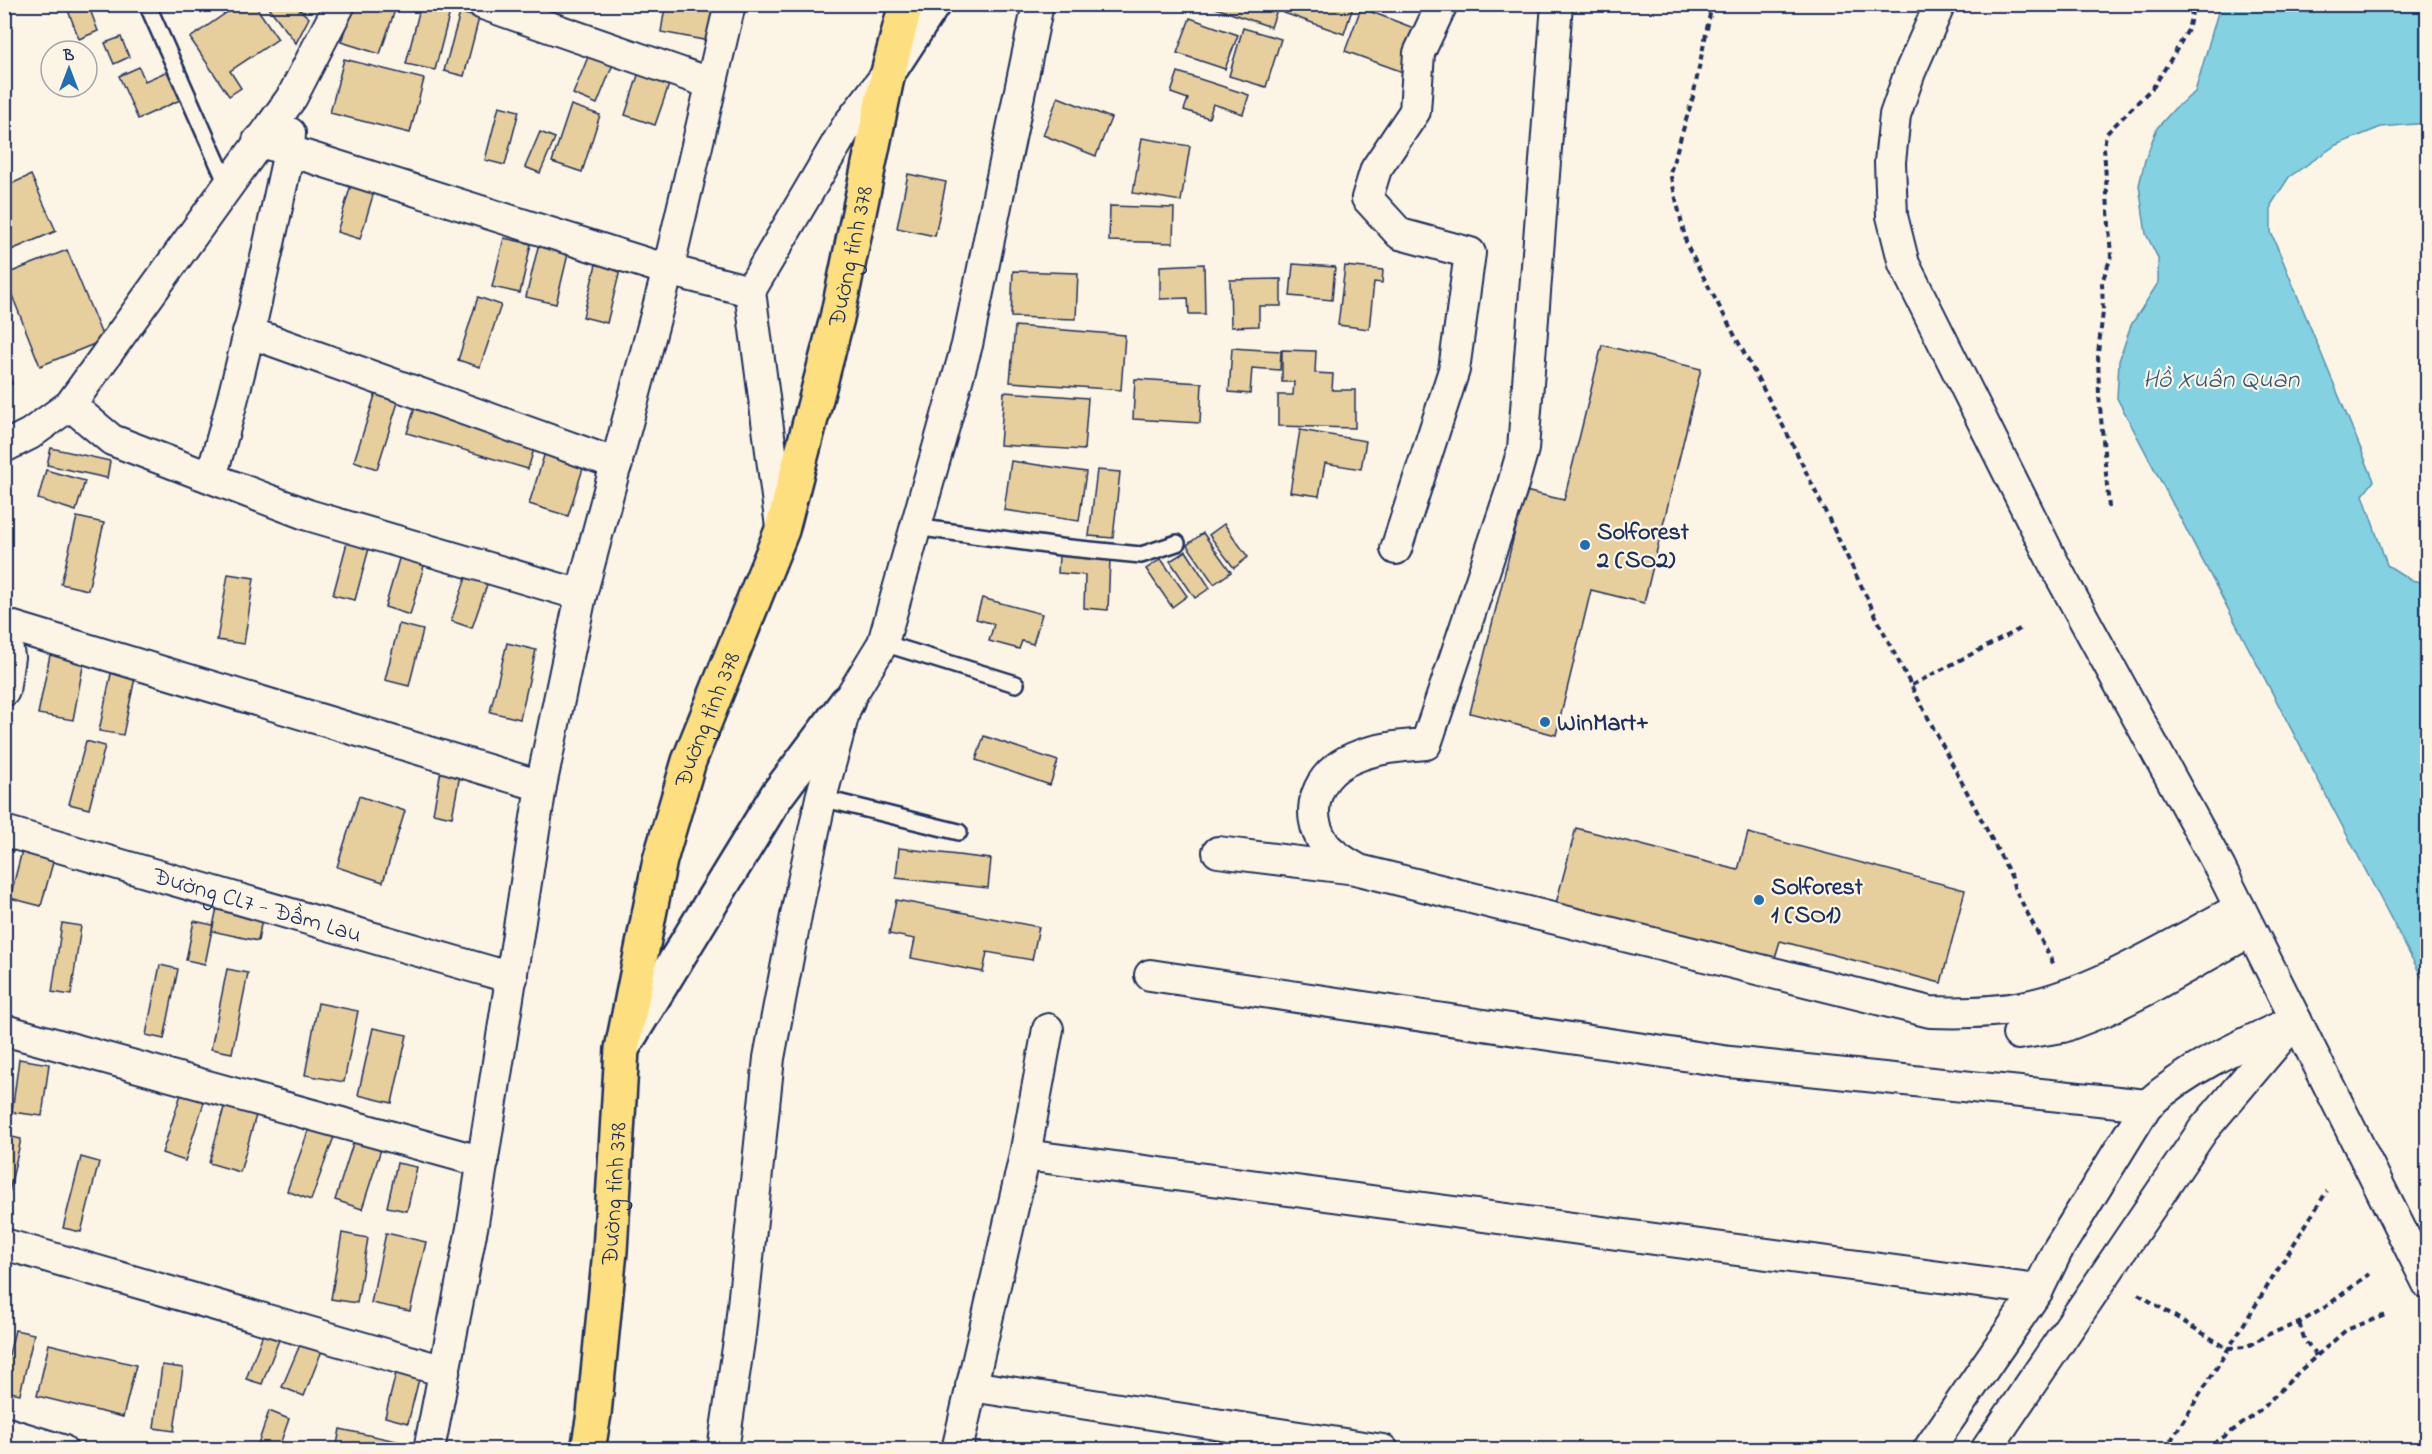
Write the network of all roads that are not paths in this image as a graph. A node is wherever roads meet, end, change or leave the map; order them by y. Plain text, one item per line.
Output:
1 (147, 4) edge
2 (340, 4) edge
3 (483, 4) edge
4 (730, 4) edge
5 (906, 4) edge
6 (933, 4) edge
7 (1038, 4) edge
8 (1442, 4) edge
9 (1557, 4) edge
10 (1940, 4) edge
11 (888, 73) junction
12 (711, 83) junction
13 (292, 97) junction
14 (258, 141) junction
15 (289, 152) junction
16 (227, 184) junction
17 (668, 270) junction
18 (750, 291) junction
19 (248, 332) junction
20 (70, 405) junction
21 (4, 447) edge
22 (617, 464) junction
23 (211, 477) junction
24 (915, 527) junction
25 (782, 530) junction
26 (1177, 543) dead end
27 (1396, 549) dead end
28 (581, 595) junction
29 (4, 625) edge
30 (883, 643) junction
31 (1016, 684) dead end
32 (4, 691) edge
33 (848, 702) junction
34 (541, 786) junction
35 (821, 798) junction
36 (4, 831) edge
37 (959, 832) dead end
38 (1218, 852) dead end
39 (1359, 870) junction
40 (2246, 919) junction
41 (1150, 975) dead end
42 (512, 978) junction
43 (2296, 1020) junction
44 (1048, 1029) dead end
45 (4, 1030) edge
46 (2018, 1034) dead end
47 (622, 1049) junction
48 (2147, 1105) junction
49 (1025, 1155) junction
50 (483, 1162) junction
51 (4, 1244) edge
52 (2427, 1284) edge
53 (2038, 1290) junction
54 (444, 1371) junction
55 (971, 1386) junction
56 (4, 1432) edge
57 (62, 1449) edge
58 (429, 1449) edge
59 (588, 1449) edge
60 (723, 1449) edge
61 (957, 1449) edge
62 (1383, 1449) edge
63 (1928, 1449) edge
64 (1986, 1449) edge

1 - 16 lane
2 - 13 street
3 - 12 street
4 - 12 street
5 - 11 main road, Đường tỉnh 378
6 - 11 main road
7 - 24 street
8 - 27 street
9 - 39 street
10 - 40 street
11 - 18 street
11 - 25 main road, Đường tỉnh 378
12 - 17 street
13 - 14 street
13 - 15 street
14 - 15 street
14 - 16 street
15 - 17 street
15 - 19 street
16 - 20 street
17 - 18 street
17 - 22 street
18 - 25 street
19 - 22 street
19 - 23 street
20 - 21 street
20 - 23 street
22 - 28 street
23 - 28 street
24 - 26 lane
24 - 30 street
25 - 47 main road, Đường tỉnh 378
28 - 34 street
29 - 32 street
29 - 34 street
30 - 31 lane
30 - 33 street
33 - 35 street
33 - 47 main road
34 - 42 street
35 - 37 lane
35 - 60 street
36 - 42 street, Đường CL7 - Đầm Lau
38 - 39 street
39 - 40 street
40 - 43 street
40 - 46 street
41 - 48 street
42 - 50 street
43 - 48 street
43 - 52 street
43 - 64 street
44 - 49 street
45 - 50 street
47 - 59 main road, Đường tỉnh 378
48 - 53 street
49 - 53 street
49 - 55 street
50 - 54 street
51 - 54 street
53 - 63 street
54 - 58 street
55 - 61 street
55 - 62 street
56 - 57 street

